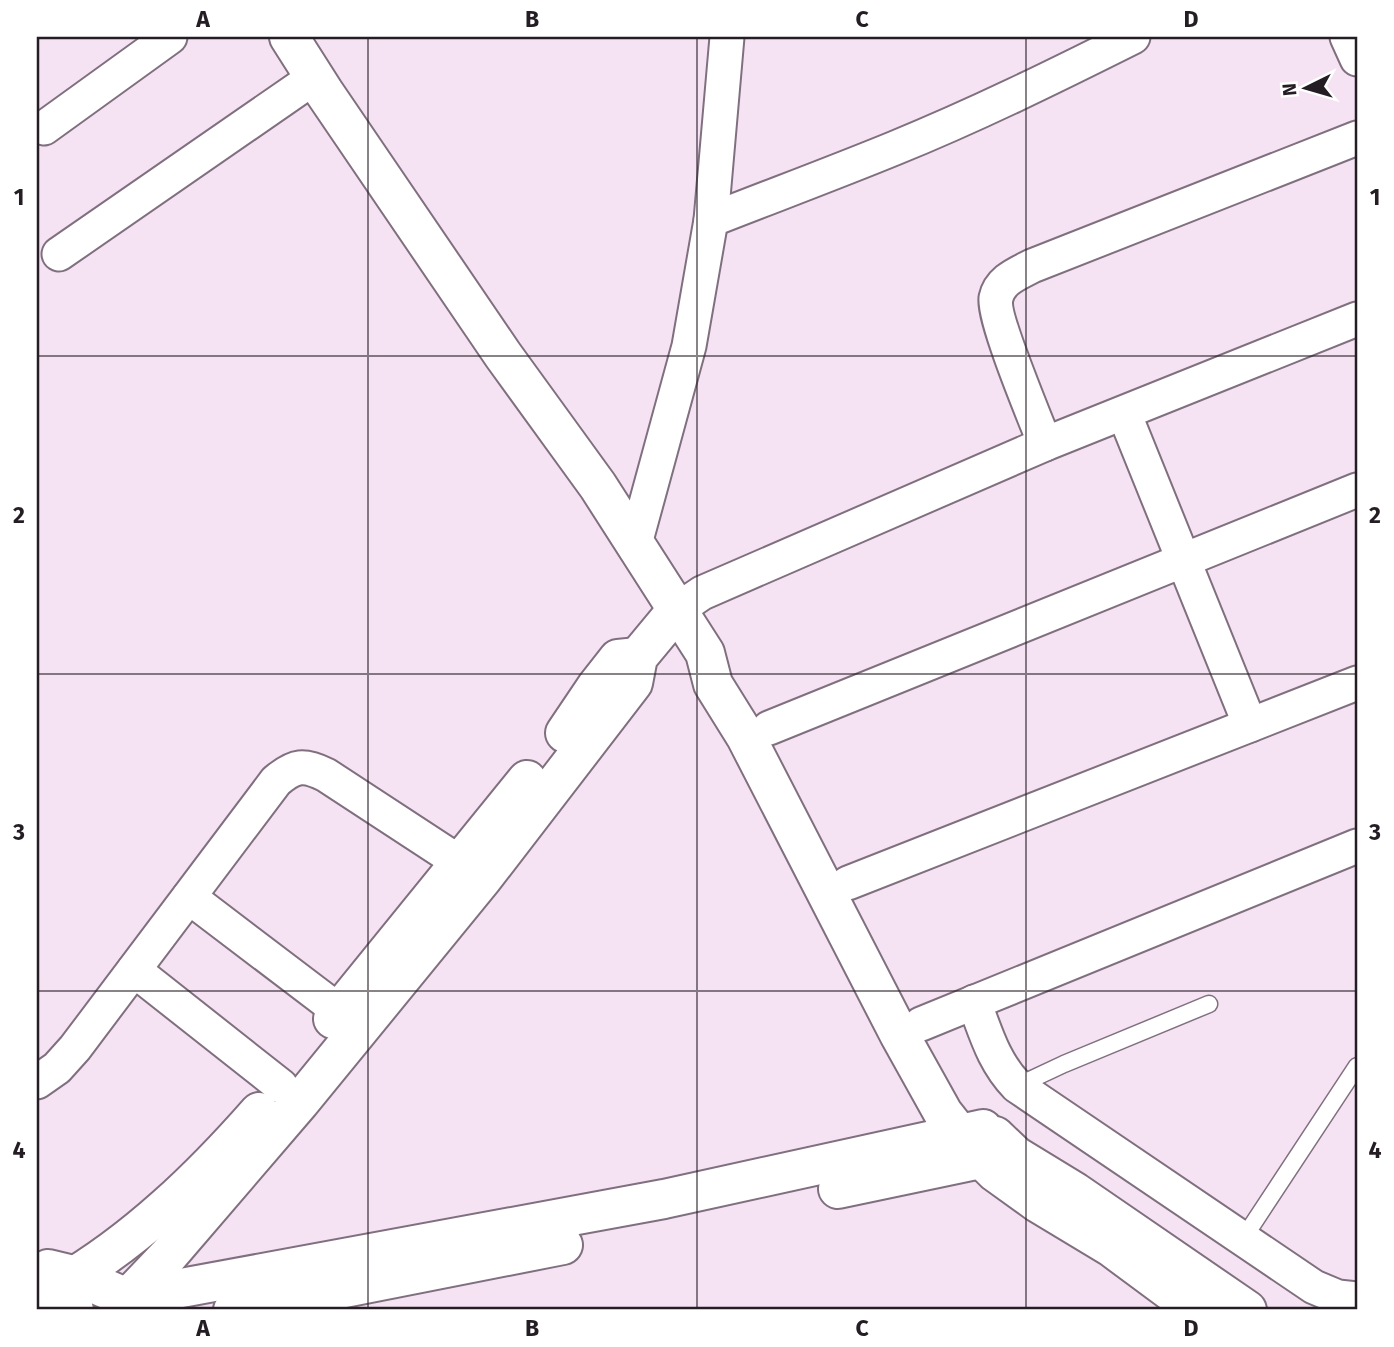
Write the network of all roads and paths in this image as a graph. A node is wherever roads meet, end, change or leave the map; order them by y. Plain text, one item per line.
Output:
1 (170, 37) edge
2 (289, 37) edge
3 (727, 37) edge
4 (1133, 37) edge
5 (1347, 37) edge
6 (1357, 59) edge
7 (319, 84) junction
8 (44, 128) dead end
9 (1357, 138) edge
10 (711, 220) junction
11 (59, 254) dead end
12 (1357, 319) edge
13 (1124, 413) junction
14 (1045, 444) junction
15 (1357, 491) edge
16 (635, 544) junction
17 (1183, 561) junction
18 (677, 610) junction
19 (705, 653) junction
20 (638, 657) junction
21 (1357, 683) edge
22 (1250, 725) junction
23 (769, 728) junction
24 (1357, 846) edge
25 (458, 862) junction
26 (848, 883) junction
27 (190, 897) junction
28 (134, 970) junction
29 (974, 1002) junction
30 (1209, 1004) dead end
31 (339, 1011) junction
32 (920, 1024) junction
33 (1357, 1066) edge
34 (37, 1083) edge
35 (281, 1086) junction
36 (1017, 1086) junction
37 (985, 1143) junction
38 (1243, 1239) junction
39 (54, 1283) edge
40 (1357, 1299) edge
41 (122, 1304) edge
42 (233, 1310) edge
43 (1196, 1310) edge
44 (1247, 1310) edge

1 - 8 street
2 - 7 street
3 - 10 street
4 - 10 street
5 - 6 street
7 - 11 street
7 - 16 street
9 - 14 street
10 - 16 street
12 - 13 street
13 - 14 street
13 - 17 street
14 - 18 street
15 - 17 street
16 - 18 street
17 - 22 street
17 - 23 street
18 - 19 street
18 - 20 street
19 - 23 street
19 - 37 street
20 - 25 street
20 - 41 street
21 - 22 street
22 - 26 street
23 - 26 street
24 - 29 street
25 - 27 street
25 - 31 street
26 - 32 street
27 - 28 street
27 - 31 street
28 - 34 street
28 - 35 street
29 - 32 street
29 - 36 street
30 - 36 lane
31 - 35 street
32 - 37 street
33 - 38 lane
35 - 39 street
36 - 38 street
37 - 41 street
37 - 42 street
37 - 43 street
37 - 44 street
38 - 40 street
39 - 41 street

